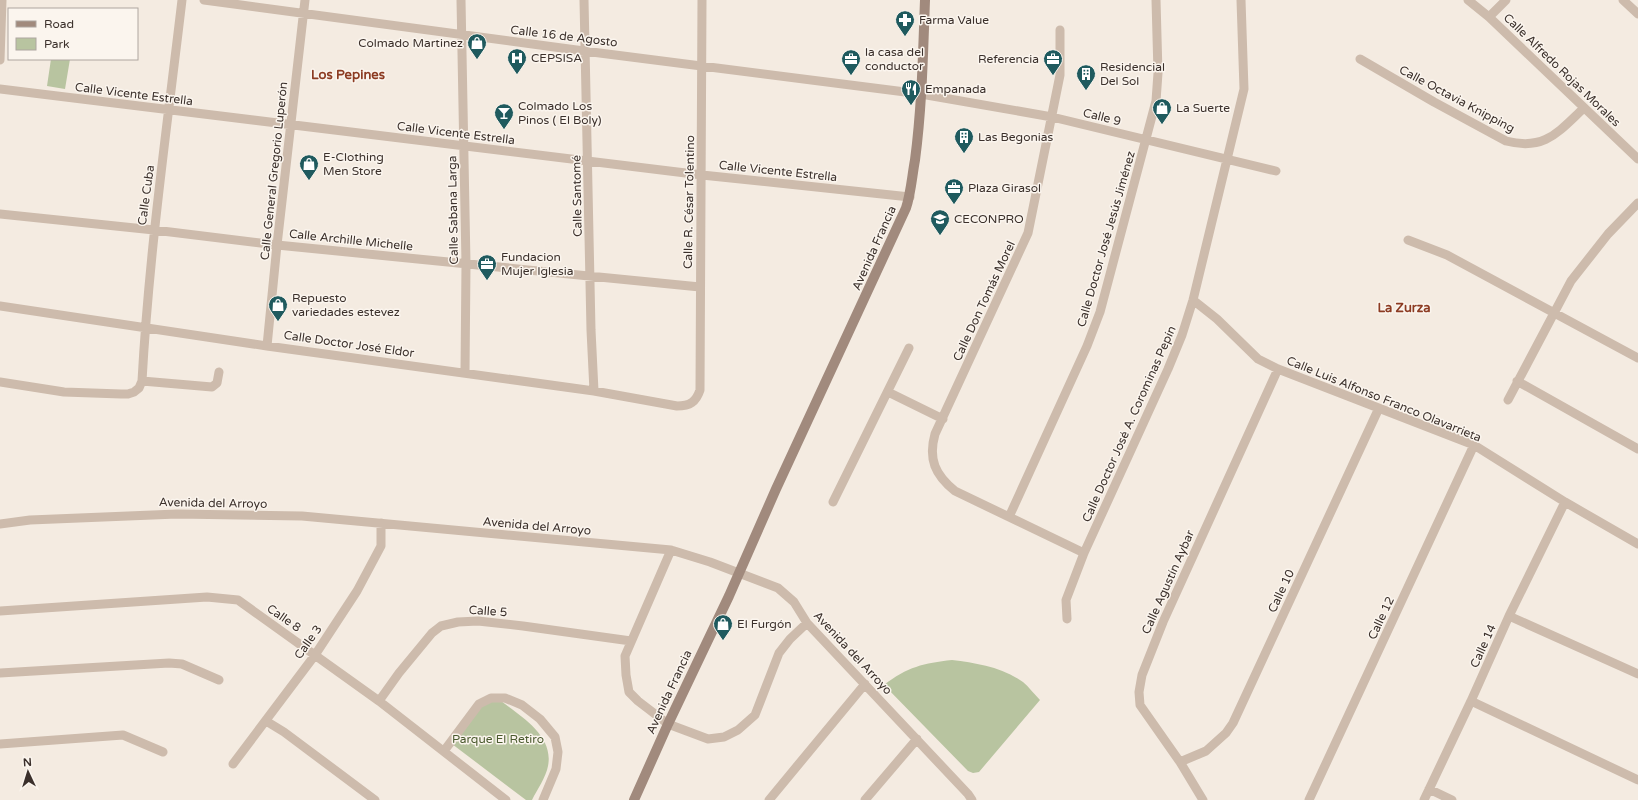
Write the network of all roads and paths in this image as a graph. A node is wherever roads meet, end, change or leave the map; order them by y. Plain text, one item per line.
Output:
1 (2, 0) edge
2 (182, 0) edge
3 (204, 0) edge
4 (305, 0) edge
5 (461, 0) edge
6 (584, 0) edge
7 (702, 0) edge
8 (924, 0) edge
9 (1156, 0) edge
10 (1240, 0) edge
11 (1468, 0) edge
12 (1506, 0) edge
13 (1623, 0) edge
14 (304, 14) junction
15 (1638, 14) edge
16 (1489, 17) junction
17 (1060, 30) dead end
18 (461, 35) junction
19 (584, 51) junction
20 (1360, 59) dead end
21 (0, 60) edge
22 (703, 66) junction
23 (0, 89) edge
24 (921, 94) junction
25 (1584, 108) junction
26 (169, 110) junction
27 (1052, 117) junction
28 (291, 125) junction
29 (1146, 140) junction
30 (464, 146) junction
31 (1228, 159) junction
32 (1638, 159) edge
33 (588, 162) junction
34 (1276, 171) dead end
35 (702, 175) junction
36 (910, 196) junction
37 (1638, 203) edge
38 (0, 214) edge
39 (154, 230) junction
40 (1408, 240) dead end
41 (277, 244) junction
42 (466, 264) junction
43 (590, 276) junction
44 (700, 287) junction
45 (1193, 300) junction
46 (0, 306) edge
47 (1555, 313) junction
48 (145, 327) junction
49 (267, 346) junction
50 (909, 348) dead end
51 (1638, 358) edge
52 (1278, 369) junction
53 (218, 372) dead end
54 (465, 372) junction
55 (142, 381) junction
56 (1517, 381) junction
57 (0, 382) edge
58 (594, 391) junction
59 (888, 392) junction
60 (1508, 400) dead end
61 (693, 403) joint
62 (1379, 408) junction
63 (943, 419) junction
64 (1474, 445) junction
65 (1638, 449) edge
66 (834, 502) dead end
67 (1565, 502) junction
68 (1008, 517) junction
69 (381, 523) junction
70 (0, 524) edge
71 (1638, 544) edge
72 (671, 550) junction
73 (1084, 553) junction
74 (0, 611) edge
75 (1509, 616) junction
76 (1067, 619) dead end
77 (807, 623) junction
78 (631, 641) junction
79 (315, 655) junction
80 (0, 673) edge
81 (1638, 674) edge
82 (219, 680) dead end
83 (865, 684) junction
84 (380, 701) junction
85 (1471, 701) junction
86 (266, 721) junction
87 (668, 724) junction
88 (916, 739) junction
89 (0, 744) edge
90 (444, 751) junction
91 (163, 752) dead end
92 (1180, 762) junction
93 (233, 764) dead end
94 (1638, 780) edge
95 (1429, 789) junction
96 (967, 798) edge
97 (375, 800) edge
98 (506, 800) edge
99 (543, 800) edge
100 (634, 800) edge
101 (769, 800) edge
102 (865, 800) edge
103 (1202, 800) edge
104 (1309, 800) edge
105 (1424, 800) edge
106 (1452, 800) edge

1 - 21 street
2 - 26 street, Calle Cuba
3 - 14 street, Calle 16 de Agosto
4 - 14 street, Calle General Gregorio Luperón
5 - 18 street, Calle Sabana Larga
6 - 19 street, Calle Santomé
7 - 22 street, Calle R. César Tolentino
8 - 24 main road, Avenida Francia
9 - 29 street, Calle Doctor José Jesús Jiménez
10 - 31 street, Calle Doctor José A. Corominas Pepín
11 - 16 street, Calle Alfredo Rojas Morales
12 - 16 street
13 - 15 street
14 - 18 street, Calle 16 de Agosto
14 - 28 street, Calle General Gregorio Luperón
16 - 25 street, Calle Alfredo Rojas Morales
17 - 27 street, Calle Don Tomás Morel
18 - 19 street, Calle 16 de Agosto
18 - 30 street, Calle Sabana Larga
19 - 22 street, Calle 16 de Agosto
19 - 33 street, Calle Santomé
20 - 25 street, Calle Octavia Knipping
22 - 24 street, Calle 16 de Agosto
22 - 35 street, Calle R. César Tolentino
23 - 26 street, Calle Vicente Estrella
24 - 27 street, Calle 9
24 - 36 main road, Avenida Francia
25 - 32 street, Calle Alfredo Rojas Morales
26 - 28 street, Calle Vicente Estrella
26 - 39 street, Calle Cuba
27 - 29 street, Calle 9
27 - 63 street, Calle Don Tomás Morel
28 - 30 street, Calle Vicente Estrella
28 - 41 street, Calle General Gregorio Luperón
29 - 31 street, Calle 9
29 - 68 street, Calle Doctor José Jesús Jiménez
30 - 33 street, Calle Vicente Estrella
30 - 42 street, Calle Sabana Larga
31 - 34 street, Calle 9
31 - 45 street, Calle Doctor José A. Corominas Pepín
33 - 35 street, Calle Vicente Estrella
33 - 43 street, Calle Santomé
35 - 36 street, Calle Vicente Estrella
35 - 44 street, Calle R. César Tolentino
36 - 87 main road, Avenida Francia
37 - 47 street
38 - 39 street, Calle Archille Michelle
39 - 41 street, Calle Archille Michelle
39 - 48 street, Calle Cuba
40 - 47 street
41 - 42 street, Calle Archille Michelle
41 - 49 street, Calle General Gregorio Luperón
42 - 43 street, Calle Archille Michelle
42 - 54 street, Calle Sabana Larga
43 - 44 street, Calle Archille Michelle
43 - 58 street, Calle Santomé
44 - 61 street, Calle R. César Tolentino
45 - 52 street, Calle Luis Alfonso Franco Olavarrieta
45 - 73 street, Calle Doctor José A. Corominas Pepín
46 - 48 street, Calle Doctor José Eldor
47 - 51 street
47 - 56 street
48 - 49 street, Calle Doctor José Eldor
48 - 55 street, Calle Cuba
49 - 54 street, Calle Doctor José Eldor
50 - 59 street
52 - 62 street, Calle Luis Alfonso Franco Olavarrieta
52 - 92 street, Calle Agustín Aybar
53 - 55 street
54 - 58 street, Calle Doctor José Eldor
55 - 57 street
56 - 60 street
56 - 65 street
58 - 61 street, Calle Doctor José Eldor
59 - 63 street
59 - 66 street
62 - 64 street, Calle Luis Alfonso Franco Olavarrieta
62 - 92 street, Calle 10
63 - 68 street, Calle Don Tomás Morel
64 - 67 street, Calle Luis Alfonso Franco Olavarrieta
64 - 104 street, Calle 12
67 - 71 street, Calle Luis Alfonso Franco Olavarrieta
67 - 75 street, Calle 14
68 - 73 street, Calle Don Tomás Morel
69 - 70 street, Avenida del Arroyo
69 - 72 street, Avenida del Arroyo
69 - 79 street, Calle 3
72 - 77 street, Avenida del Arroyo
72 - 78 street
73 - 76 street, Calle Doctor José A. Corominas Pepín
74 - 79 street, Calle 8
75 - 81 street
75 - 85 street, Calle 14
77 - 83 street, Avenida del Arroyo
77 - 87 street
78 - 84 street, Calle 5
78 - 87 street
79 - 84 street, Calle 8
79 - 86 street, Calle 3
80 - 82 street
83 - 88 street, Avenida del Arroyo
83 - 101 street
84 - 90 street, Calle 8
85 - 94 street
85 - 95 street, Calle 14
86 - 93 street, Calle 3
86 - 97 street
87 - 100 main road, Avenida Francia
88 - 96 street, Avenida del Arroyo
88 - 102 street
89 - 91 street
90 - 98 street, Calle 8
90 - 99 street
92 - 103 street, Calle Agustín Aybar
95 - 105 street, Calle 14
95 - 106 street

